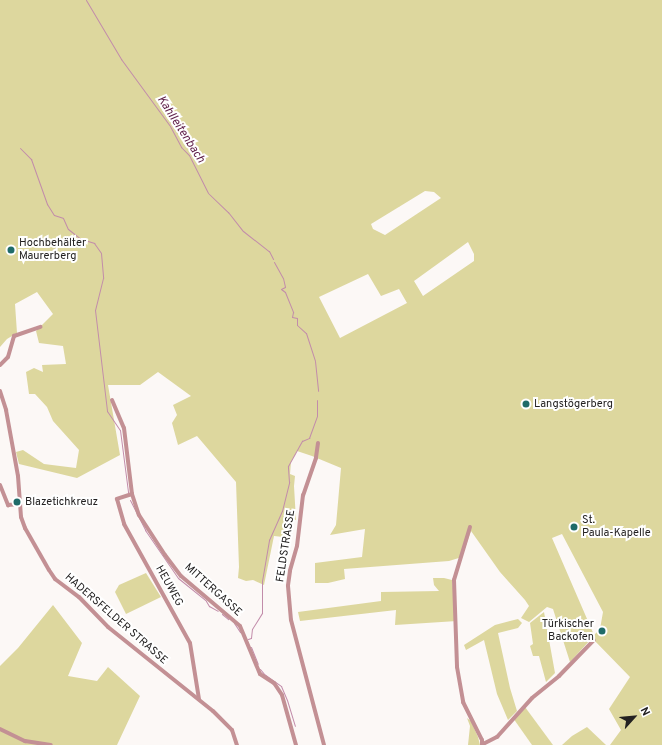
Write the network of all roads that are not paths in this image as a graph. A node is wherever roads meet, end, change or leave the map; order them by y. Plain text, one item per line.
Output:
1 (40, 327) dead end
2 (0, 365) edge
3 (0, 391) edge
4 (112, 400) dead end
5 (318, 443) dead end
6 (0, 485) edge
7 (132, 494) junction
8 (19, 504) junction
9 (470, 527) dead end
10 (594, 640) dead end
11 (199, 699) junction
12 (0, 729) edge
13 (482, 744) edge
14 (51, 745) edge
15 (237, 745) edge
16 (296, 745) edge
17 (324, 745) edge

1 - 2 street
3 - 8 street, HADERSFELDER STRASSE
4 - 7 street, MITTERGASSE
5 - 17 street, FELDSTRASSE
6 - 8 street
7 - 11 street, HEUWEG
7 - 16 street, MITTERGASSE
8 - 11 street, HADERSFELDER STRASSE
9 - 13 street
10 - 13 street
11 - 15 street, HADERSFELDER STRASSE
12 - 14 street

